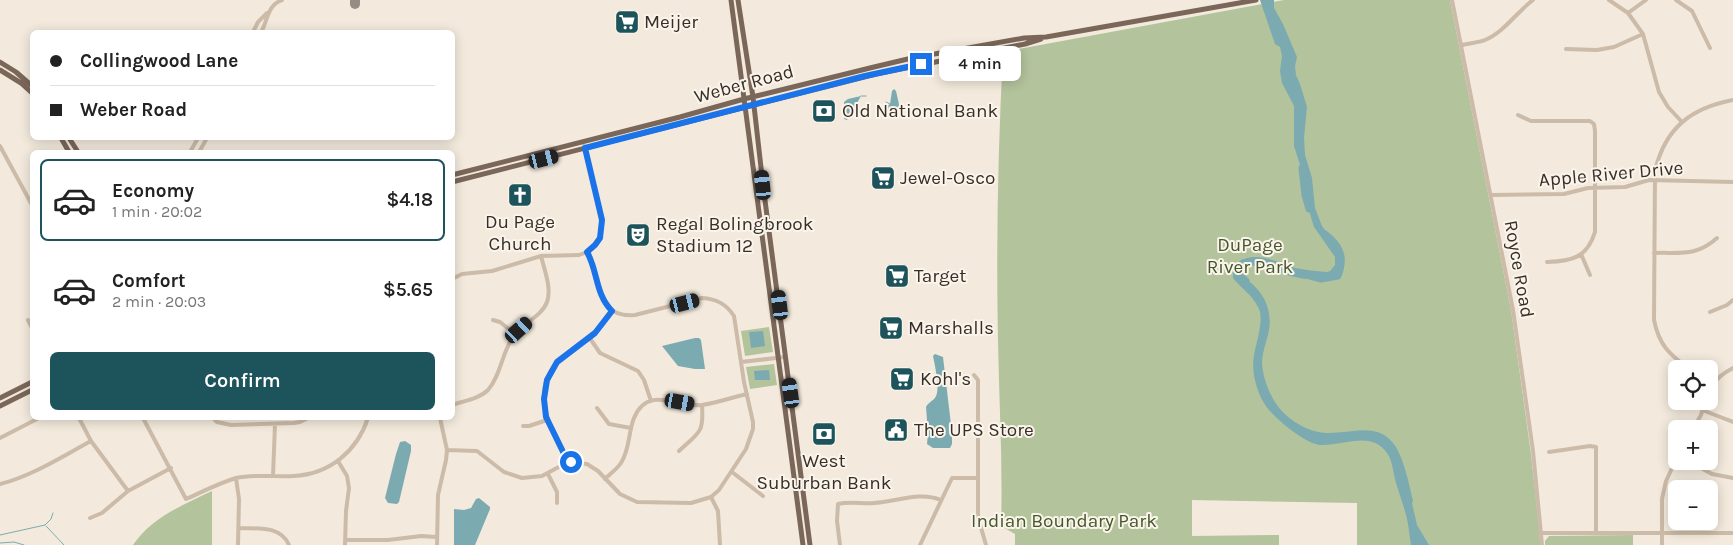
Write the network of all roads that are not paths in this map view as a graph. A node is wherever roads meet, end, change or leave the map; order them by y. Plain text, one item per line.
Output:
1 (282, 0) edge
2 (730, 0) edge
3 (738, 0) edge
4 (1253, 0) edge
5 (1452, 0) edge
6 (1533, 0) edge
7 (1609, 0) edge
8 (1646, 0) edge
9 (1676, 0) edge
10 (269, 12) junction
11 (1628, 13) junction
12 (254, 30) edge
13 (262, 30) edge
14 (1643, 34) junction
15 (1046, 37) junction
16 (1462, 45) junction
17 (1710, 48) dead end
18 (1566, 49) dead end
19 (0, 62) edge
20 (0, 70) edge
21 (30, 84) edge
22 (30, 91) edge
23 (753, 97) junction
24 (744, 99) junction
25 (1733, 100) edge
26 (754, 105) junction
27 (745, 108) junction
28 (1518, 115) dead end
29 (669, 120) junction
30 (1682, 122) junction
31 (646, 133) junction
32 (583, 141) junction
33 (0, 146) edge
34 (585, 148) junction
35 (455, 174) edge
36 (1654, 180) junction
37 (455, 181) edge
38 (1733, 182) edge
39 (1595, 188) junction
40 (1491, 195) junction
41 (30, 202) edge
42 (1717, 238) dead end
43 (587, 252) junction
44 (1654, 253) junction
45 (1581, 254) junction
46 (541, 256) junction
47 (1547, 262) dead end
48 (1590, 275) dead end
49 (455, 278) edge
50 (1733, 300) edge
51 (612, 311) junction
52 (1710, 312) dead end
53 (28, 320) dead end
54 (493, 320) dead end
55 (30, 324) edge
56 (515, 334) junction
57 (589, 337) junction
58 (785, 356) junction
59 (779, 357) junction
60 (1677, 360) edge
61 (741, 362) junction
62 (1733, 368) edge
63 (974, 375) dead end
64 (1718, 378) edge
65 (30, 383) edge
66 (30, 391) edge
67 (747, 394) junction
68 (0, 398) edge
69 (651, 400) junction
70 (455, 404) edge
71 (702, 405) junction
72 (0, 406) edge
73 (597, 408) dead end
74 (1702, 410) joint
75 (34, 420) edge
76 (79, 420) edge
77 (144, 420) edge
78 (215, 420) edge
79 (304, 420) edge
80 (367, 420) edge
81 (440, 420) edge
82 (547, 420) junction
83 (1697, 420) edge
84 (1733, 422) edge
85 (275, 424) junction
86 (523, 426) dead end
87 (631, 428) junction
88 (0, 438) edge
89 (91, 440) junction
90 (447, 450) junction
91 (679, 451) dead end
92 (1549, 452) dead end
93 (338, 461) junction
94 (568, 462) junction
95 (171, 468) junction
96 (1671, 470) edge
97 (1705, 470) edge
98 (732, 472) junction
99 (548, 474) junction
100 (273, 476) junction
101 (236, 478) junction
102 (978, 478) junction
103 (1733, 478) edge
104 (605, 479) junction
105 (0, 484) edge
106 (128, 491) junction
107 (763, 496) dead end
108 (711, 497) junction
109 (941, 500) junction
110 (557, 503) dead end
111 (90, 518) dead end
112 (239, 528) junction
113 (1541, 533) junction
114 (1596, 533) junction
115 (1662, 533) junction
116 (1733, 533) edge
117 (437, 536) junction
118 (392, 540) junction
119 (345, 542) edge
120 (238, 545) edge
121 (289, 545) edge
122 (392, 545) edge
123 (437, 545) edge
124 (720, 545) edge
125 (803, 545) edge
126 (810, 545) edge
127 (840, 545) edge
128 (920, 545) edge
129 (986, 545) edge
130 (1542, 545) edge
131 (1662, 545) edge

1 - 10 street
2 - 24 main road
3 - 23 main road
4 - 15 main road, Weber Road
5 - 16 street, Royce Road
6 - 16 street
7 - 11 street
8 - 11 street
9 - 17 street
10 - 12 street
10 - 13 street
11 - 14 street
14 - 18 street
14 - 30 street
15 - 23 main road, Weber Road
15 - 26 main road, Weber Road
16 - 40 street, Royce Road
19 - 21 main road
20 - 22 main road
23 - 24 main road, Weber Road
23 - 26 main road
24 - 27 main road
24 - 29 main road, Weber Road
25 - 30 street
26 - 27 main road, Weber Road
26 - 58 main road
27 - 31 main road, Weber Road
27 - 59 main road
28 - 39 street
29 - 31 main road
29 - 32 main road, Weber Road
30 - 36 street
31 - 34 main road, Weber Road
32 - 34 street
32 - 35 main road, Weber Road
33 - 41 street
34 - 37 main road, Weber Road
34 - 43 street
36 - 38 street, Apple River Drive
36 - 39 street, Apple River Drive
36 - 44 street
39 - 40 street, Apple River Drive
39 - 45 street
40 - 113 street, Royce Road
42 - 44 street
43 - 46 street
43 - 51 street
44 - 60 street
45 - 47 street
45 - 48 street
46 - 49 street
46 - 56 street
50 - 52 street
51 - 57 street
51 - 61 street
53 - 55 street
54 - 56 street
56 - 70 street
57 - 69 street
57 - 82 street
58 - 59 street
58 - 126 main road
59 - 61 street
59 - 125 main road
61 - 67 street
62 - 64 street
63 - 102 street
65 - 68 main road
66 - 72 main road
67 - 71 street
67 - 98 street
69 - 71 street
69 - 87 street
71 - 91 street
73 - 87 street
74 - 83 street
74 - 84 street
75 - 88 street
76 - 89 street
77 - 95 street
78 - 85 street
79 - 85 street
80 - 93 street
81 - 90 street
82 - 86 street
82 - 94 street
85 - 100 street
87 - 104 street
89 - 105 street
89 - 106 street
90 - 99 street
90 - 117 street
92 - 114 street
93 - 100 street
93 - 119 street
94 - 99 street
94 - 104 street
95 - 101 street
95 - 106 street
96 - 115 street
97 - 103 street
98 - 107 street
98 - 108 street
99 - 110 street
100 - 101 street
101 - 112 street
102 - 109 street
102 - 129 street
104 - 108 street
106 - 111 street
108 - 124 street
109 - 127 street
109 - 128 street
112 - 120 street
112 - 121 street
113 - 114 street
113 - 130 street, Royce Road
114 - 115 street
115 - 116 street
115 - 131 street
117 - 118 street
117 - 123 street
118 - 119 street
118 - 122 street

